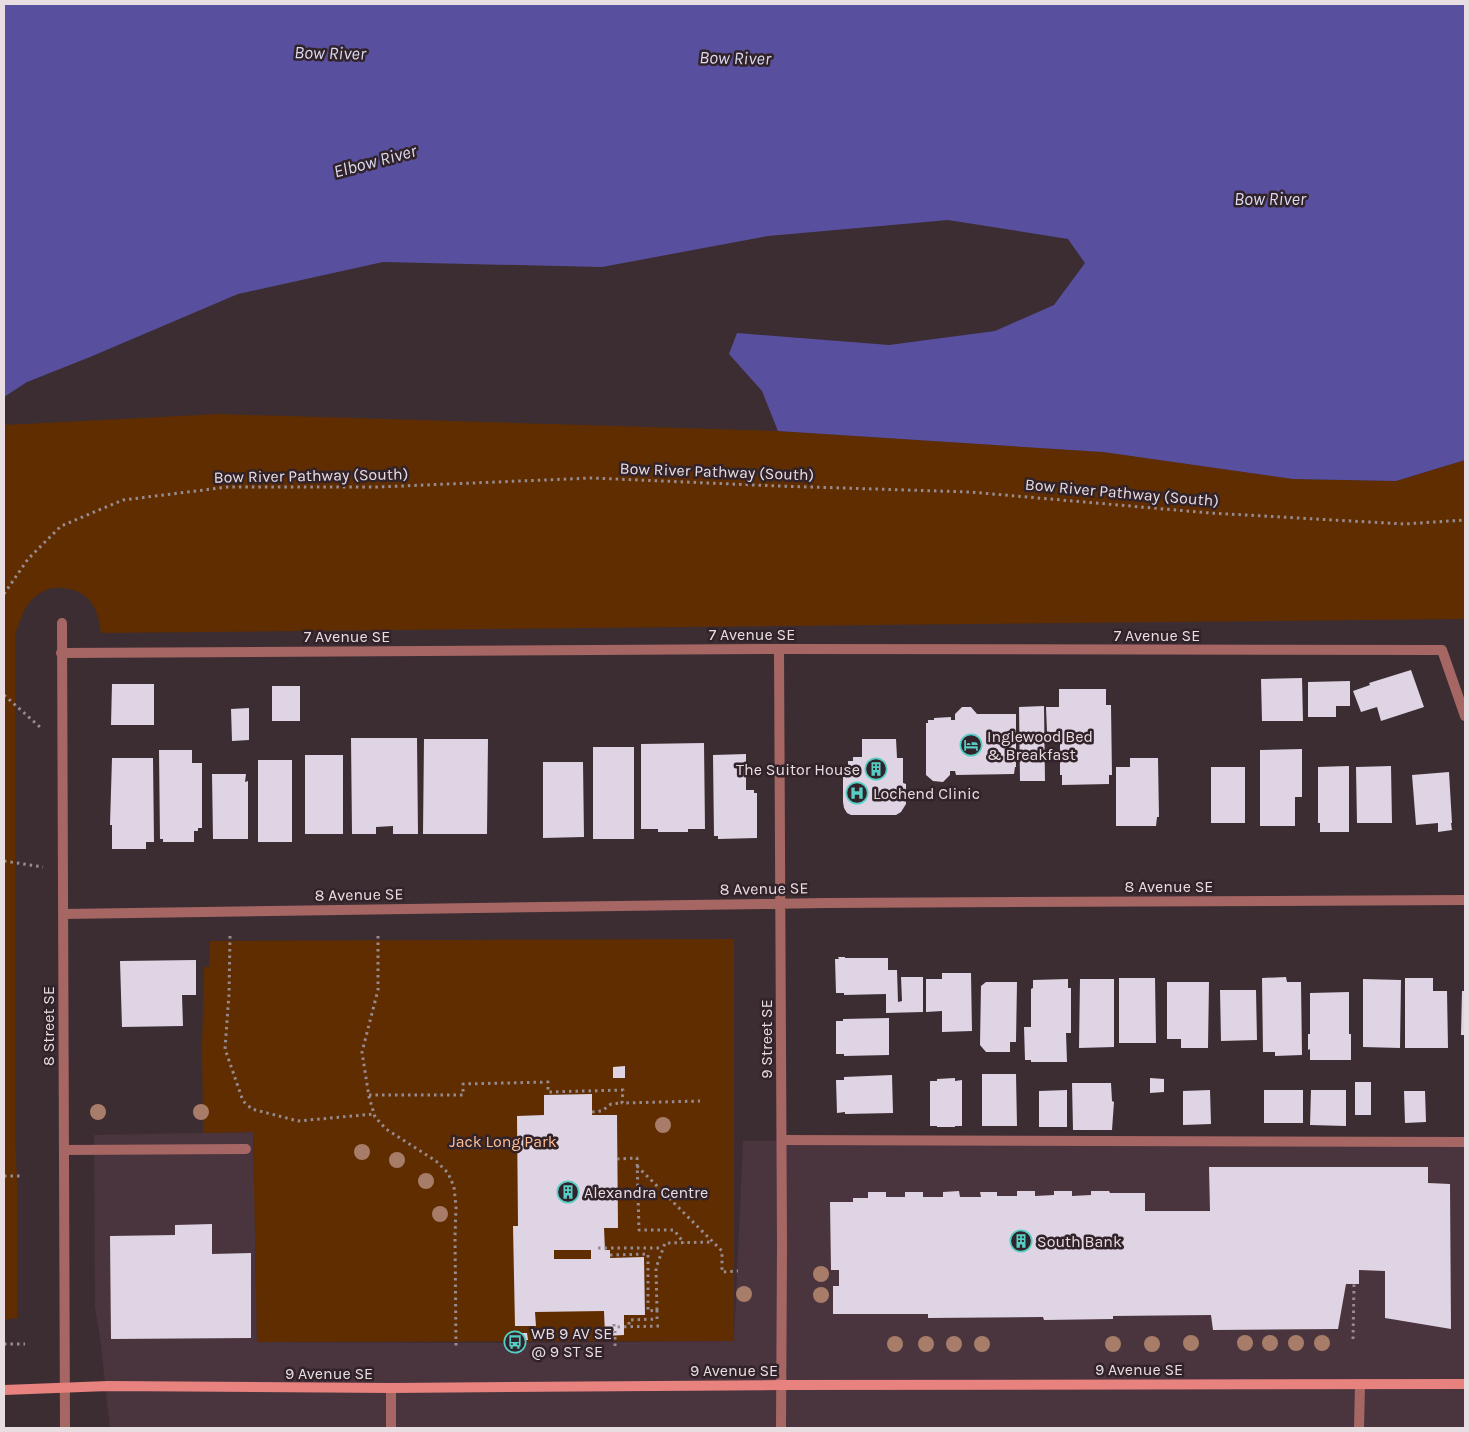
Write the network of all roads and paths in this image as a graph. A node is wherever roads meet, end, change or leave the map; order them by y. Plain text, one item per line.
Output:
1 (1465, 520) edge
2 (4, 594) edge
3 (62, 623) dead end
4 (779, 649) junction
5 (61, 653) junction
6 (4, 695) edge
7 (1465, 716) edge
8 (62, 746) junction
9 (4, 861) edge
10 (48, 867) dead end
11 (1465, 900) edge
12 (780, 903) junction
13 (63, 914) junction
14 (230, 936) dead end
15 (378, 936) dead end
16 (369, 1095) junction
17 (700, 1101) dead end
18 (622, 1103) junction
19 (592, 1112) dead end
20 (374, 1114) junction
21 (782, 1140) junction
22 (1465, 1142) edge
23 (246, 1149) dead end
24 (64, 1150) junction
25 (617, 1159) dead end
26 (637, 1166) junction
27 (4, 1176) edge
28 (20, 1176) dead end
29 (713, 1242) junction
30 (684, 1243) junction
31 (598, 1248) dead end
32 (663, 1248) junction
33 (610, 1255) dead end
34 (738, 1271) dead end
35 (1354, 1284) dead end
36 (656, 1310) junction
37 (614, 1324) dead end
38 (662, 1326) dead end
39 (629, 1327) junction
40 (615, 1331) dead end
41 (1353, 1339) dead end
42 (4, 1344) edge
43 (25, 1344) dead end
44 (614, 1346) dead end
45 (456, 1347) dead end
46 (1360, 1384) junction
47 (1465, 1384) edge
48 (781, 1385) junction
49 (66, 1388) junction
50 (392, 1388) junction
51 (4, 1390) edge
52 (66, 1428) edge
53 (391, 1428) edge
54 (781, 1428) edge
55 (1359, 1428) edge

1 - 2 path, Bow River Pathway (South)
3 - 5 street, 8 Street SE
4 - 5 street, 7 Avenue SE
4 - 7 street, 7 Avenue SE
4 - 12 street, 9 Street SE
5 - 8 street, 8 Street SE
6 - 8 path
8 - 13 street, 8 Street SE
9 - 10 path
11 - 12 street, 8 Avenue SE
12 - 13 street, 8 Avenue SE
12 - 21 street, 9 Street SE
13 - 24 street, 8 Street SE
14 - 20 path
15 - 16 path
16 - 18 path
16 - 20 path
17 - 18 path
18 - 19 path
20 - 45 path
21 - 22 street
21 - 48 street, 9 Street SE
23 - 24 street
24 - 49 street, 8 Street SE
25 - 26 path
26 - 29 path
26 - 30 path
27 - 28 path
29 - 30 path
29 - 34 path
30 - 32 path
31 - 32 path
32 - 36 path
33 - 36 path
35 - 41 path
36 - 39 path
37 - 39 path
38 - 39 path
40 - 44 path
42 - 43 path
46 - 47 main road, 9 Avenue SE
46 - 48 main road, 9 Avenue SE
46 - 55 street
48 - 50 main road, 9 Avenue SE
48 - 54 street, 9 Street SE
49 - 50 main road, 9 Avenue SE
49 - 51 main road, 9 Avenue SE
49 - 52 street, 8 Street SE
50 - 53 street

